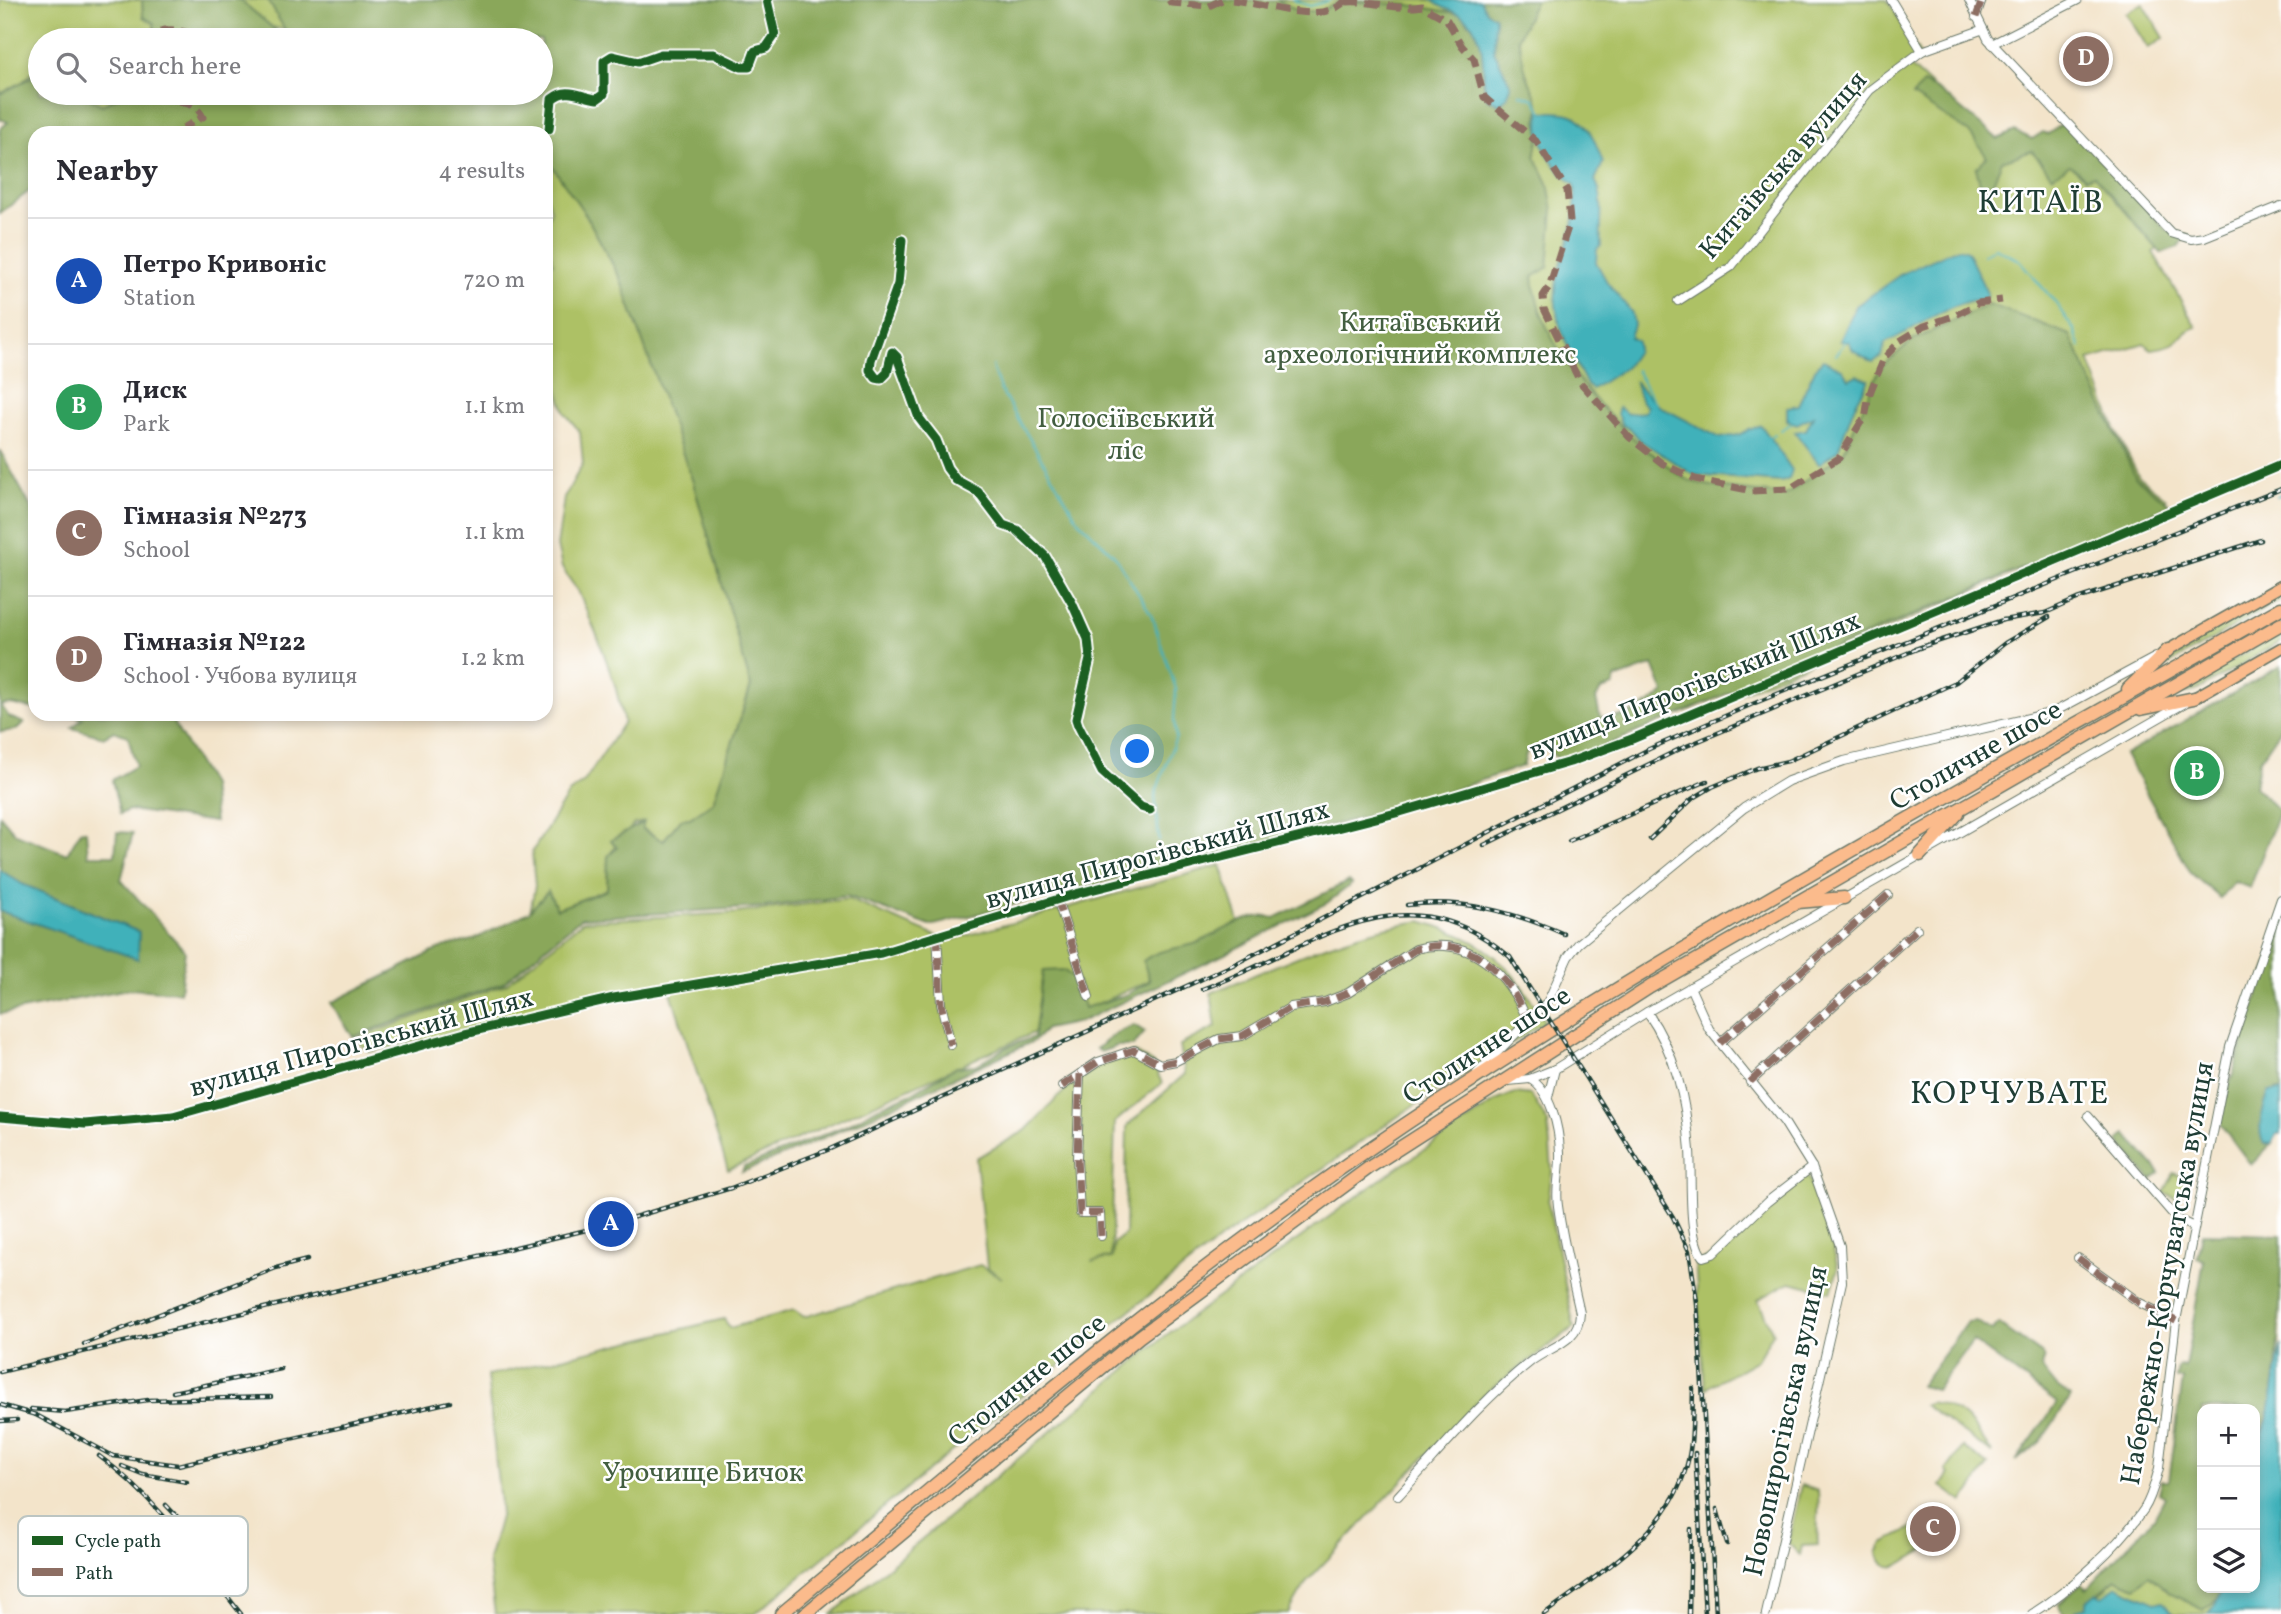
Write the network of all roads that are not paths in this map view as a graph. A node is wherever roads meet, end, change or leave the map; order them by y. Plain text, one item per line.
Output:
1 (1891, 0) edge
2 (1969, 0) edge
3 (1982, 0) edge
4 (2078, 0) edge
5 (1976, 17) junction
6 (1982, 30) junction
7 (1992, 44) junction
8 (1922, 51) junction
9 (2281, 206) edge
10 (1678, 302) dead end
11 (2281, 465) edge
12 (2281, 586) edge
13 (2281, 608) edge
14 (2281, 624) edge
15 (2281, 648) edge
16 (2168, 650) junction
17 (2194, 698) junction
18 (2106, 708) junction
19 (2117, 716) junction
20 (1965, 805) junction
21 (1920, 855) junction
22 (1888, 895) dead end
23 (1844, 898) junction
24 (2281, 899) edge
25 (1057, 900) junction
26 (1794, 902) junction
27 (1917, 929) dead end
28 (937, 934) junction
29 (1690, 987) junction
30 (1089, 997) dead end
31 (1647, 1012) junction
32 (1528, 1021) junction
33 (1720, 1043) junction
34 (951, 1045) dead end
35 (1555, 1069) junction
36 (1080, 1074) junction
37 (1530, 1079) junction
38 (1500, 1081) junction
39 (1750, 1082) junction
40 (1466, 1084) junction
41 (1062, 1086) dead end
42 (1548, 1100) junction
43 (2088, 1116) dead end
44 (0, 1117) edge
45 (1812, 1167) junction
46 (2194, 1227) junction
47 (1101, 1236) dead end
48 (2078, 1258) dead end
49 (2176, 1321) junction
50 (1398, 1496) dead end
51 (2047, 1605) junction
52 (782, 1614) edge
53 (805, 1614) edge
54 (1766, 1614) edge
55 (2032, 1614) edge
56 (2052, 1614) edge

1 - 8 street
2 - 5 street
3 - 5 street
4 - 7 street
5 - 6 street
6 - 7 street
6 - 8 street, Китаївська вулиця
7 - 9 street
8 - 10 street, Китаївська вулиця
11 - 25 street, вулиця Пирогівський Шлях
12 - 16 main road
13 - 18 highway, Столичне шосе
14 - 19 highway, Столичне шосе
15 - 17 main road
16 - 18 highway
16 - 32 street
17 - 19 highway
17 - 21 street
18 - 40 highway, Столичне шосе
19 - 20 highway, Столичне шосе
20 - 21 highway
20 - 26 highway, Столичне шосе
21 - 23 street
22 - 33 street
23 - 26 highway
23 - 29 street
24 - 46 street, Набережно-Корчуватська вулиця
25 - 28 street, вулиця Пирогівський Шлях
25 - 30 street
26 - 38 highway, Столичне шосе
27 - 39 street
28 - 34 street
28 - 44 street, вулиця Пирогівський Шлях
29 - 31 street
29 - 33 street, Новопирогівська вулиця
31 - 35 street
31 - 45 street
32 - 36 street
32 - 40 street
33 - 39 street, Новопирогівська вулиця
35 - 37 street
35 - 42 street
36 - 41 street
36 - 47 street
37 - 38 street
37 - 42 street
38 - 53 highway, Столичне шосе
39 - 45 street, Новопирогівська вулиця
40 - 52 highway, Столичне шосе
42 - 50 street
43 - 46 street
45 - 54 street, Новопирогівська вулиця
46 - 49 street, Набережно-Корчуватська вулиця
48 - 49 street
49 - 51 street, Набережно-Корчуватська вулиця
51 - 55 street, Набережно-Корчуватська вулиця
51 - 56 street

